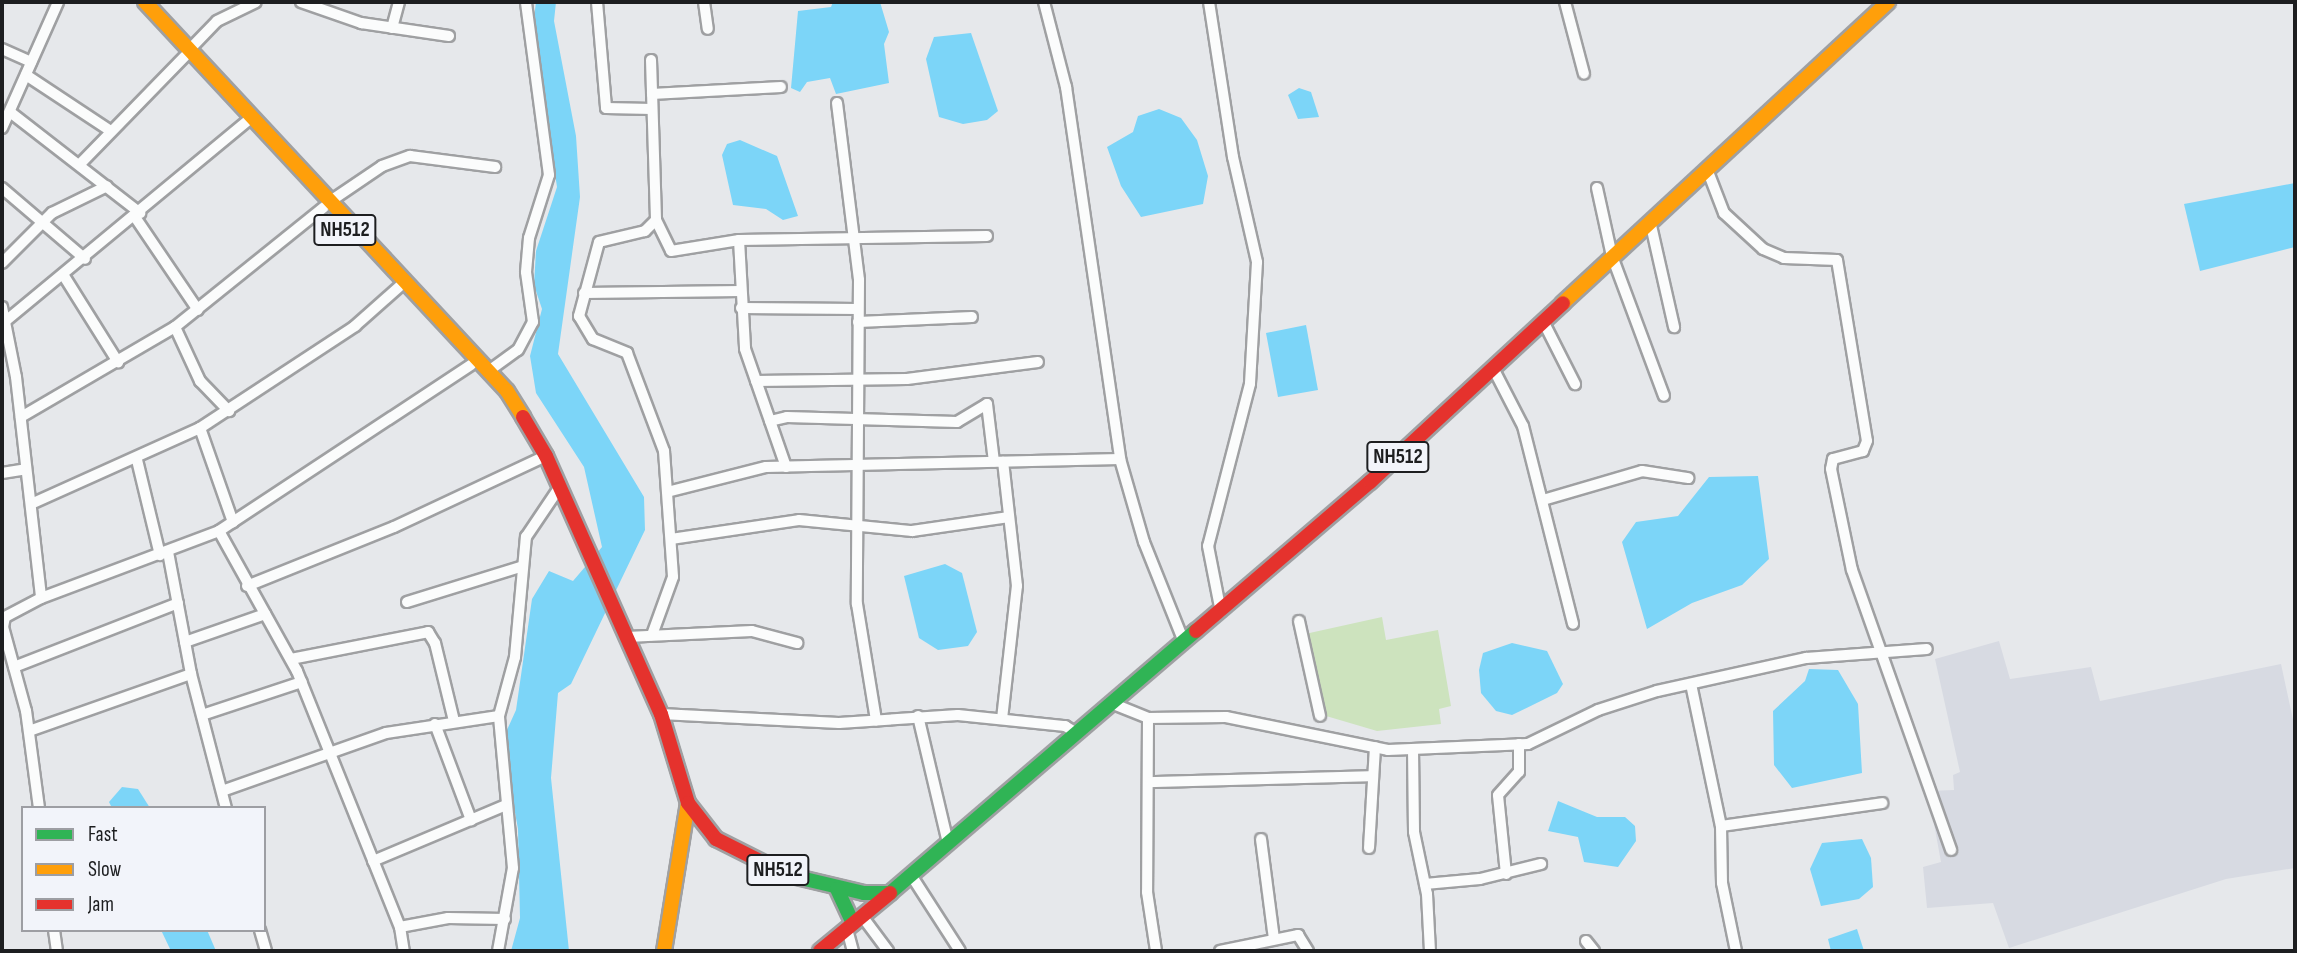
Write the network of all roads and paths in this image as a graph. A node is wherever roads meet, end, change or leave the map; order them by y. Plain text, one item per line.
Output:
1 (58, 2) edge
2 (130, 2) edge
3 (145, 2) edge
4 (256, 2) edge
5 (301, 2) edge
6 (399, 2) edge
7 (526, 2) edge
8 (597, 2) edge
9 (704, 2) edge
10 (1044, 2) edge
11 (1209, 2) edge
12 (1565, 2) edge
13 (1888, 2) edge
14 (392, 28) junction
15 (708, 29) dead end
16 (449, 36) dead end
17 (2, 49) edge
18 (188, 52) junction
19 (651, 60) dead end
20 (31, 62) junction
21 (1584, 74) dead end
22 (26, 75) junction
23 (781, 87) dead end
24 (652, 94) junction
25 (837, 103) dead end
26 (652, 109) junction
27 (10, 112) junction
28 (246, 122) junction
29 (2, 128) edge
30 (109, 130) junction
31 (80, 163) junction
32 (495, 167) dead end
33 (1707, 169) junction
34 (107, 186) junction
35 (2, 188) edge
36 (1597, 188) dead end
37 (328, 203) junction
38 (138, 215) junction
39 (656, 220) junction
40 (42, 221) junction
41 (1650, 221) junction
42 (987, 236) dead end
43 (856, 239) junction
44 (739, 240) junction
45 (1612, 256) junction
46 (85, 259) junction
47 (2, 263) edge
48 (64, 276) junction
49 (399, 288) junction
50 (741, 291) junction
51 (584, 293) junction
52 (2, 307) edge
53 (741, 307) junction
54 (858, 309) junction
55 (198, 310) junction
56 (972, 317) dead end
57 (1543, 321) junction
58 (858, 322) junction
59 (5, 323) edge
60 (175, 327) junction
61 (1674, 327) dead end
62 (118, 362) junction
63 (1038, 362) dead end
64 (471, 365) junction
65 (1493, 368) junction
66 (491, 370) junction
67 (756, 381) junction
68 (858, 381) junction
69 (1575, 384) dead end
70 (1664, 396) dead end
71 (229, 411) junction
72 (21, 417) junction
73 (856, 419) junction
74 (770, 421) junction
75 (200, 428) junction
76 (137, 460) junction
77 (1120, 460) junction
78 (998, 462) junction
79 (544, 464) junction
80 (786, 467) junction
81 (26, 469) junction
82 (854, 469) junction
83 (2, 473) edge
84 (1688, 478) dead end
85 (557, 491) junction
86 (671, 491) junction
87 (1543, 500) junction
88 (31, 504) junction
89 (1009, 517) junction
90 (233, 522) junction
91 (855, 526) junction
92 (219, 531) junction
93 (671, 539) junction
94 (164, 553) junction
95 (523, 566) junction
96 (247, 586) junction
97 (40, 598) junction
98 (407, 602) dead end
99 (178, 603) junction
100 (1221, 612) junction
101 (265, 614) junction
102 (3, 617) edge
103 (1299, 621) dead end
104 (1573, 624) dead end
105 (624, 631) junction
106 (652, 635) junction
107 (185, 642) junction
108 (1184, 642) junction
109 (797, 643) dead end
110 (1927, 649) dead end
111 (1882, 652) junction
112 (291, 659) junction
113 (14, 667) junction
114 (191, 674) junction
115 (302, 682) junction
116 (1691, 684) junction
117 (1111, 703) junction
118 (661, 714) junction
119 (202, 715) junction
120 (499, 716) junction
121 (918, 716) junction
122 (1320, 716) dead end
123 (1148, 718) junction
124 (1002, 719) junction
125 (876, 720) junction
126 (454, 721) junction
127 (435, 724) junction
128 (29, 731) junction
129 (1075, 732) junction
130 (1519, 744) junction
131 (1375, 747) junction
132 (1413, 749) junction
133 (330, 751) junction
134 (1373, 776) junction
135 (1151, 782) junction
136 (222, 791) junction
137 (688, 803) junction
138 (1882, 803) dead end
139 (506, 805) junction
140 (39, 806) edge
141 (226, 806) edge
142 (471, 820) junction
143 (1721, 826) junction
144 (1261, 839) dead end
145 (948, 842) junction
146 (1369, 848) dead end
147 (1951, 850) dead end
148 (373, 861) junction
149 (1541, 864) dead end
150 (1506, 874) junction
151 (911, 875) junction
152 (1425, 884) junction
153 (836, 889) junction
154 (890, 893) junction
155 (505, 919) junction
156 (854, 923) junction
157 (400, 927) junction
158 (54, 932) edge
159 (261, 932) edge
160 (1274, 939) junction
161 (1586, 941) dead end
162 (57, 951) edge
163 (266, 951) edge
164 (404, 951) edge
165 (498, 951) edge
166 (664, 951) edge
167 (820, 951) edge
168 (853, 951) edge
169 (888, 951) edge
170 (960, 951) edge
171 (1156, 951) edge
172 (1220, 951) edge
173 (1308, 951) edge
174 (1430, 951) edge
175 (1594, 951) edge
176 (1736, 951) edge

1 - 20 street
2 - 18 main road, NH512
3 - 18 main road, NH512
4 - 18 street
5 - 14 street
6 - 14 street
7 - 66 street
8 - 26 street
9 - 15 street
10 - 77 street
11 - 100 street
12 - 21 street
13 - 33 main road, NH512
14 - 16 street
17 - 20 street
18 - 28 main road, NH512
18 - 30 street
18 - 37 main road, NH512
19 - 24 street
20 - 22 street
22 - 27 street
22 - 30 street
23 - 24 street
24 - 26 street
25 - 43 street
26 - 39 street
27 - 29 street
27 - 31 street
28 - 37 main road, NH512
28 - 38 street
30 - 31 street
31 - 34 street
32 - 37 street
33 - 41 main road, NH512
33 - 111 street
34 - 38 street
34 - 40 street
35 - 40 street
36 - 45 street
37 - 49 main road, NH512
37 - 55 street
37 - 66 main road, NH512
38 - 46 street
38 - 55 street
39 - 44 street
39 - 51 street
40 - 46 street
40 - 47 street
41 - 45 main road, NH512
41 - 61 street
42 - 43 street
43 - 44 street
43 - 54 street
44 - 50 street
45 - 57 main road, NH512
45 - 70 street
46 - 48 street
48 - 59 street
48 - 62 street
49 - 64 main road, NH512
49 - 71 street
50 - 51 street
50 - 53 street
51 - 86 street
52 - 59 street
53 - 54 street
53 - 67 street
54 - 58 street
55 - 60 street
56 - 58 street
57 - 65 main road, NH512
57 - 69 street
58 - 68 street
59 - 72 street
60 - 62 street
60 - 71 street
62 - 72 street
63 - 68 street
64 - 79 main road, NH512
64 - 90 street
65 - 87 street
65 - 100 main road, NH512
66 - 79 main road, NH512
67 - 68 street
67 - 74 street
68 - 73 street
71 - 75 street
72 - 81 street
73 - 74 street
73 - 78 street
73 - 82 street
74 - 80 street
75 - 76 street
75 - 90 street
76 - 88 street
76 - 94 street
77 - 78 street
77 - 108 street
78 - 82 street
78 - 89 street
79 - 85 main road, NH512
79 - 96 street
80 - 82 street
80 - 86 street
81 - 83 street
81 - 88 street
82 - 91 street
84 - 87 street
85 - 95 street
85 - 105 main road, NH512
86 - 93 street
87 - 104 street
88 - 97 street
89 - 91 street
89 - 124 street
90 - 92 street
91 - 93 street
91 - 125 street
92 - 94 street
92 - 96 street
93 - 106 street
94 - 97 street
94 - 99 street
95 - 98 street
95 - 120 street
96 - 101 street
97 - 102 street
99 - 107 street
99 - 113 street
100 - 108 main road, NH512
101 - 107 street
101 - 112 street
102 - 113 street
103 - 122 street
105 - 106 street
105 - 118 main road, NH512
106 - 109 street
107 - 114 street
108 - 117 main road, NH512
110 - 111 street
111 - 116 street
111 - 147 street
112 - 115 street
112 - 126 street
113 - 128 street
114 - 119 street
114 - 128 street
115 - 119 street
115 - 133 street
116 - 130 street
116 - 143 street
117 - 123 street
117 - 129 main road, NH512
118 - 125 street
118 - 137 main road, NH512
119 - 136 street
120 - 126 street
120 - 139 street
121 - 124 street
121 - 125 street
121 - 145 street
123 - 131 street
123 - 135 street
124 - 129 street
126 - 127 street
127 - 133 street
127 - 142 street
128 - 140 street
129 - 145 main road, NH512
130 - 132 street
130 - 150 street
131 - 132 street
131 - 134 street
132 - 152 street
133 - 136 street
133 - 148 street
134 - 135 street
134 - 146 street
135 - 171 street
136 - 141 street
137 - 153 main road, NH512
137 - 166 main road, NH512
138 - 143 street
139 - 142 street
139 - 155 street
142 - 148 street
143 - 176 street
144 - 160 street
145 - 151 main road, NH512
148 - 157 street
149 - 150 street
150 - 152 street
151 - 154 main road, NH512
151 - 170 street
152 - 174 street
153 - 154 main road, NH512
153 - 156 main road
154 - 156 main road
155 - 157 street
155 - 165 street
156 - 167 main road
156 - 168 street
156 - 169 street
157 - 164 street
158 - 162 street
159 - 163 street
160 - 172 street
160 - 173 street
161 - 175 street

